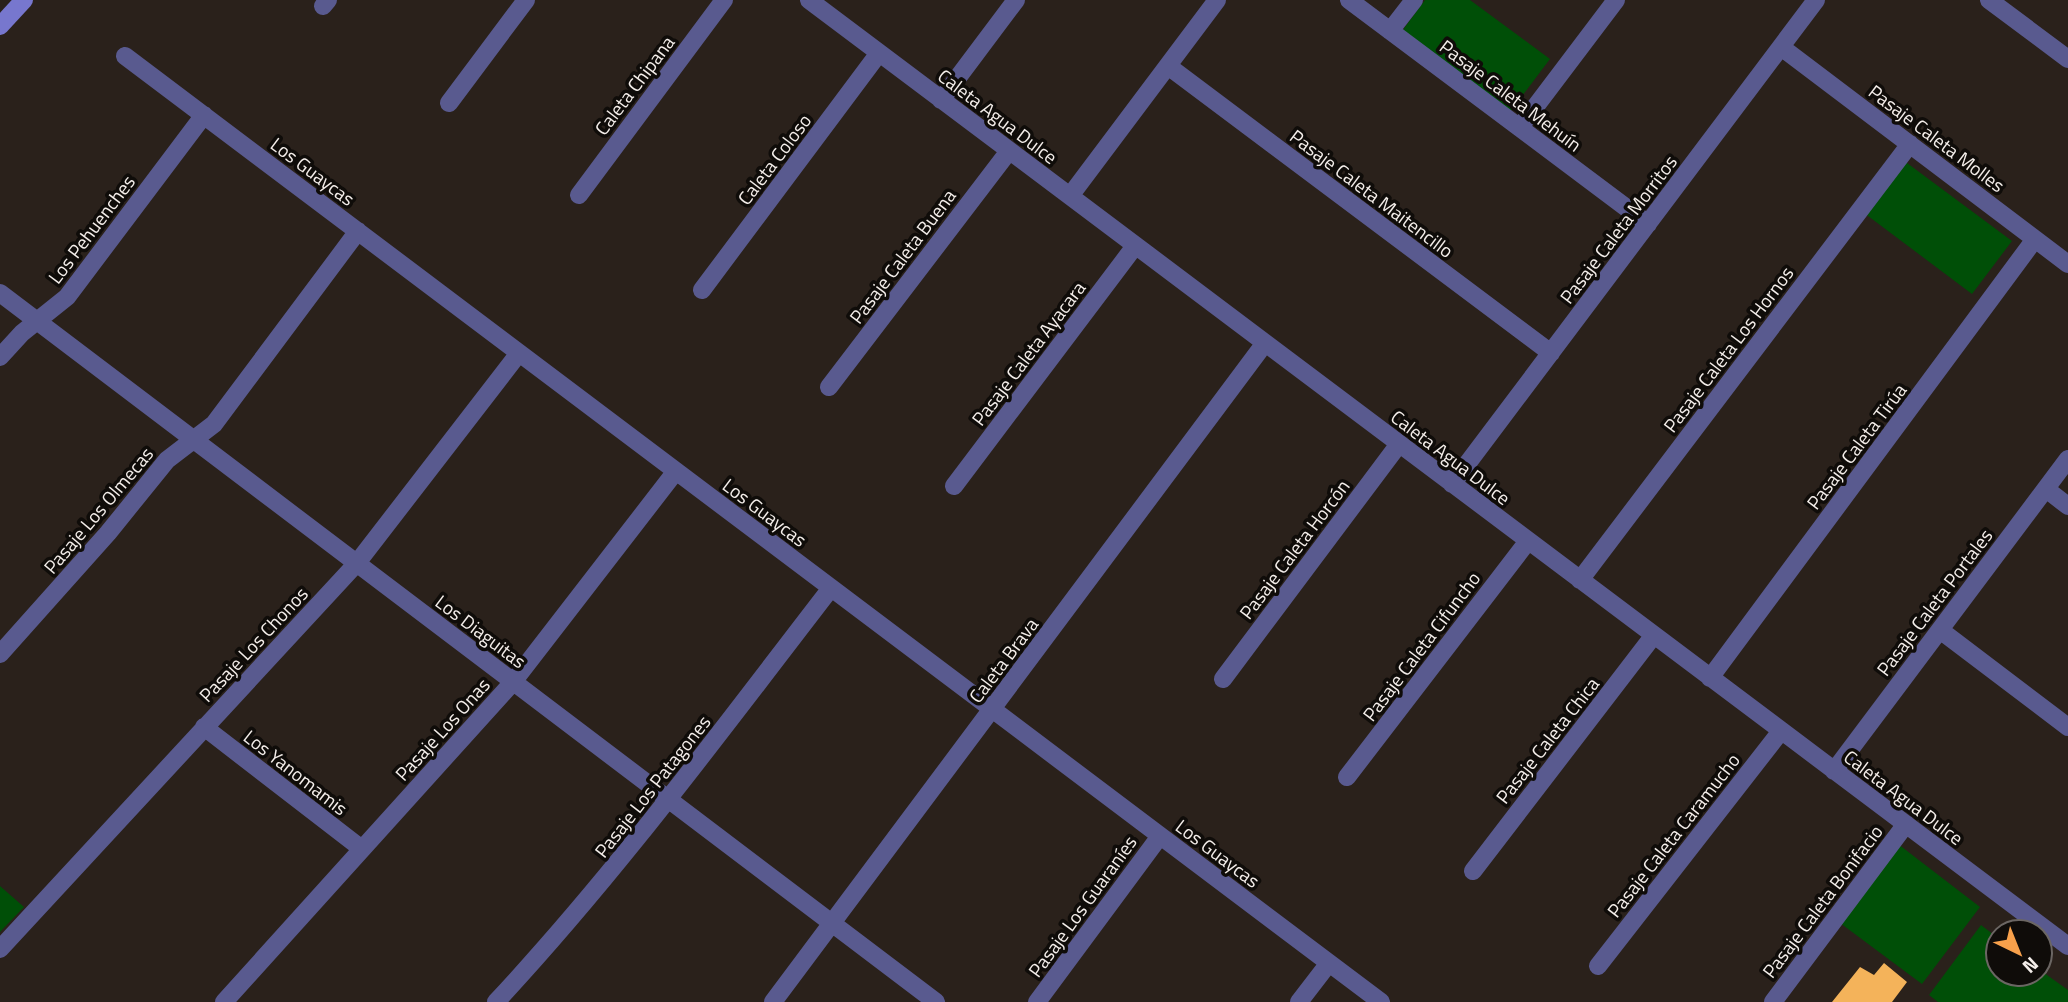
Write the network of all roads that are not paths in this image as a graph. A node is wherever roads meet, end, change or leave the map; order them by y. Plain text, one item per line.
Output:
1 (24, 0) edge
2 (526, 0) edge
3 (724, 0) edge
4 (1016, 0) edge
5 (1217, 0) edge
6 (1349, 0) edge
7 (1413, 0) edge
8 (1616, 0) edge
9 (1816, 0) edge
10 (1989, 0) edge
11 (813, 1) edge
12 (0, 26) edge
13 (1391, 31) junction
14 (1781, 47) junction
15 (879, 53) junction
16 (125, 56) dead end
17 (2068, 59) edge
18 (1168, 66) junction
19 (941, 100) junction
20 (449, 103) dead end
21 (204, 116) junction
22 (1520, 127) junction
23 (1910, 144) junction
24 (1009, 151) junction
25 (579, 195) dead end
26 (1070, 196) junction
27 (1648, 224) junction
28 (358, 231) junction
29 (2035, 239) junction
30 (1135, 246) junction
31 (2068, 264) edge
32 (702, 290) dead end
33 (0, 293) edge
34 (37, 321) junction
35 (1265, 343) junction
36 (519, 353) junction
37 (1551, 353) junction
38 (0, 357) edge
39 (829, 387) dead end
40 (194, 440) junction
41 (1399, 444) junction
42 (2068, 459) edge
43 (676, 471) junction
44 (1452, 484) junction
45 (954, 486) dead end
46 (2046, 489) junction
47 (2068, 506) edge
48 (1528, 541) junction
49 (357, 563) junction
50 (1580, 580) junction
51 (831, 588) junction
52 (1940, 630) junction
53 (1654, 635) junction
54 (0, 654) edge
55 (1710, 678) junction
56 (1223, 679) dead end
57 (513, 682) junction
58 (992, 709) junction
59 (205, 727) junction
60 (2068, 727) edge
61 (1781, 731) junction
62 (1834, 771) junction
63 (1347, 778) dead end
64 (668, 799) junction
65 (1906, 824) junction
66 (1160, 836) junction
67 (362, 849) junction
68 (1473, 871) dead end
69 (832, 923) junction
70 (2068, 946) edge
71 (0, 949) edge
72 (1329, 963) junction
73 (1598, 966) dead end
74 (224, 1002) edge
75 (496, 1002) edge
76 (773, 1002) edge
77 (936, 1002) edge
78 (1037, 1002) edge
79 (1299, 1002) edge
80 (1381, 1002) edge
81 (1773, 1002) edge

1 - 12 main road
2 - 20 street
3 - 25 street, Caleta Chipana
4 - 19 street
5 - 18 street
6 - 13 street, Pasaje Caleta Mehuín
7 - 13 street
8 - 22 street
9 - 14 street, Pasaje Caleta Morritos
10 - 17 street
11 - 15 street, Caleta Agua Dulce
13 - 22 street, Pasaje Caleta Mehuín
14 - 23 street, Pasaje Caleta Molles
14 - 27 street, Pasaje Caleta Morritos
15 - 19 street, Caleta Agua Dulce
15 - 32 street, Caleta Coloso
16 - 21 street, Los Guaycas
18 - 26 street
18 - 37 street, Pasaje Caleta Maitencillo
19 - 24 street, Caleta Agua Dulce
21 - 28 street, Los Guaycas
21 - 34 street, Los Pehuenches
22 - 27 street, Pasaje Caleta Mehuín
23 - 29 street, Pasaje Caleta Molles
23 - 50 street, Pasaje Caleta Los Hornos
24 - 26 street, Caleta Agua Dulce
24 - 39 street, Pasaje Caleta Buena
26 - 30 street, Caleta Agua Dulce
27 - 37 street, Pasaje Caleta Morritos
28 - 36 street, Los Guaycas
28 - 40 street, Pasaje Los Olmecas
29 - 31 street, Pasaje Caleta Molles
29 - 55 street, Pasaje Caleta Tirúa
30 - 35 street, Caleta Agua Dulce
30 - 45 street, Pasaje Caleta Ayacara
33 - 34 street, Los Diaguitas
34 - 38 street, Los Pehuenches
34 - 40 street, Los Diaguitas
35 - 41 street, Caleta Agua Dulce
35 - 58 street, Caleta Brava
36 - 43 street, Los Guaycas
36 - 49 street, Pasaje Los Chonos
37 - 44 street, Pasaje Caleta Morritos
40 - 49 street, Los Diaguitas
40 - 54 street, Pasaje Los Olmecas
41 - 44 street, Caleta Agua Dulce
41 - 56 street, Pasaje Caleta Horcón
42 - 46 street, Pasaje Caleta Portales
43 - 51 street, Los Guaycas
43 - 57 street, Pasaje Los Onas
44 - 48 street, Caleta Agua Dulce
46 - 47 street
46 - 52 street, Pasaje Caleta Portales
48 - 50 street, Caleta Agua Dulce
48 - 63 street, Pasaje Caleta Cifuncho
49 - 57 street, Los Diaguitas
49 - 59 street, Pasaje Los Chonos
50 - 53 street, Caleta Agua Dulce
51 - 58 street, Los Guaycas
51 - 64 street, Pasaje Los Patagones
52 - 60 street
52 - 62 street, Pasaje Caleta Portales
53 - 55 street, Caleta Agua Dulce
53 - 68 street, Pasaje Caleta Chica
55 - 61 street, Caleta Agua Dulce
57 - 64 street, Los Diaguitas
57 - 67 street, Pasaje Los Onas
58 - 66 street, Los Guaycas
58 - 69 street, Caleta Brava
59 - 67 street, Los Yanomamis
59 - 71 street, Pasaje Los Chonos
61 - 62 street, Caleta Agua Dulce
61 - 73 street, Pasaje Caleta Caramucho
62 - 65 street, Caleta Agua Dulce
64 - 69 street, Los Diaguitas
64 - 75 street, Pasaje Los Patagones
65 - 70 street, Caleta Agua Dulce
65 - 81 street, Pasaje Caleta Bonifacio
66 - 72 street, Los Guaycas
66 - 78 street, Pasaje Los Guaraníes
67 - 74 street, Pasaje Los Onas
69 - 76 street, Caleta Brava
69 - 77 street, Los Diaguitas
72 - 79 street
72 - 80 street, Los Guaycas

